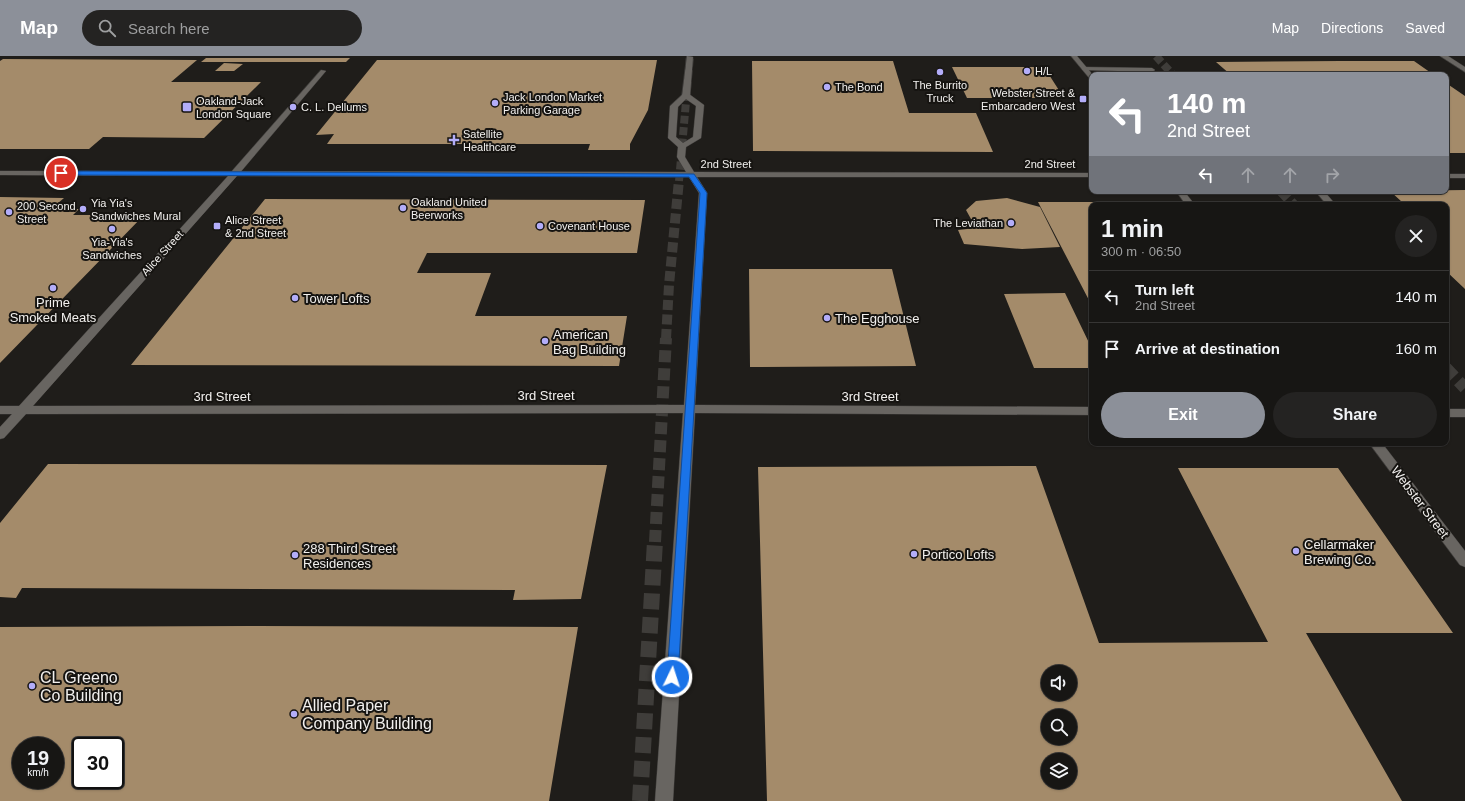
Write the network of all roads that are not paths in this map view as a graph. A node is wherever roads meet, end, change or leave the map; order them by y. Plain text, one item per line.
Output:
1 (690, 56) edge
2 (1074, 56) edge
3 (1443, 56) edge
4 (1085, 69) junction
5 (1152, 70) dead end
6 (1465, 70) edge
7 (323, 71) dead end
8 (1089, 74) edge
9 (686, 96) junction
10 (682, 146) junction
11 (0, 173) edge
12 (235, 173) junction
13 (691, 175) junction
14 (1089, 175) edge
15 (1449, 176) edge
16 (1465, 176) edge
17 (1182, 194) edge
18 (1322, 194) edge
19 (1189, 202) edge
20 (1329, 202) edge
21 (690, 409) junction
22 (0, 410) edge
23 (23, 410) junction
24 (1089, 412) edge
25 (1449, 413) edge
26 (1465, 414) edge
27 (0, 435) edge
28 (1377, 446) edge
29 (1465, 561) edge
30 (664, 801) edge

1 - 9 street
2 - 4 street
3 - 6 street
4 - 5 street
4 - 8 street
7 - 12 street, Alice Street
9 - 10 street
9 - 10 street
10 - 13 street
11 - 12 street, 2nd Street
12 - 13 street, 2nd Street
12 - 23 street, Alice Street
13 - 14 street, 2nd Street
13 - 21 street
15 - 16 street
17 - 19 street
18 - 20 street
21 - 23 street, 3rd Street
21 - 24 street, 3rd Street
21 - 30 street
22 - 23 street, 3rd Street
23 - 27 street, Alice Street
25 - 26 street
28 - 29 street, Webster Street

